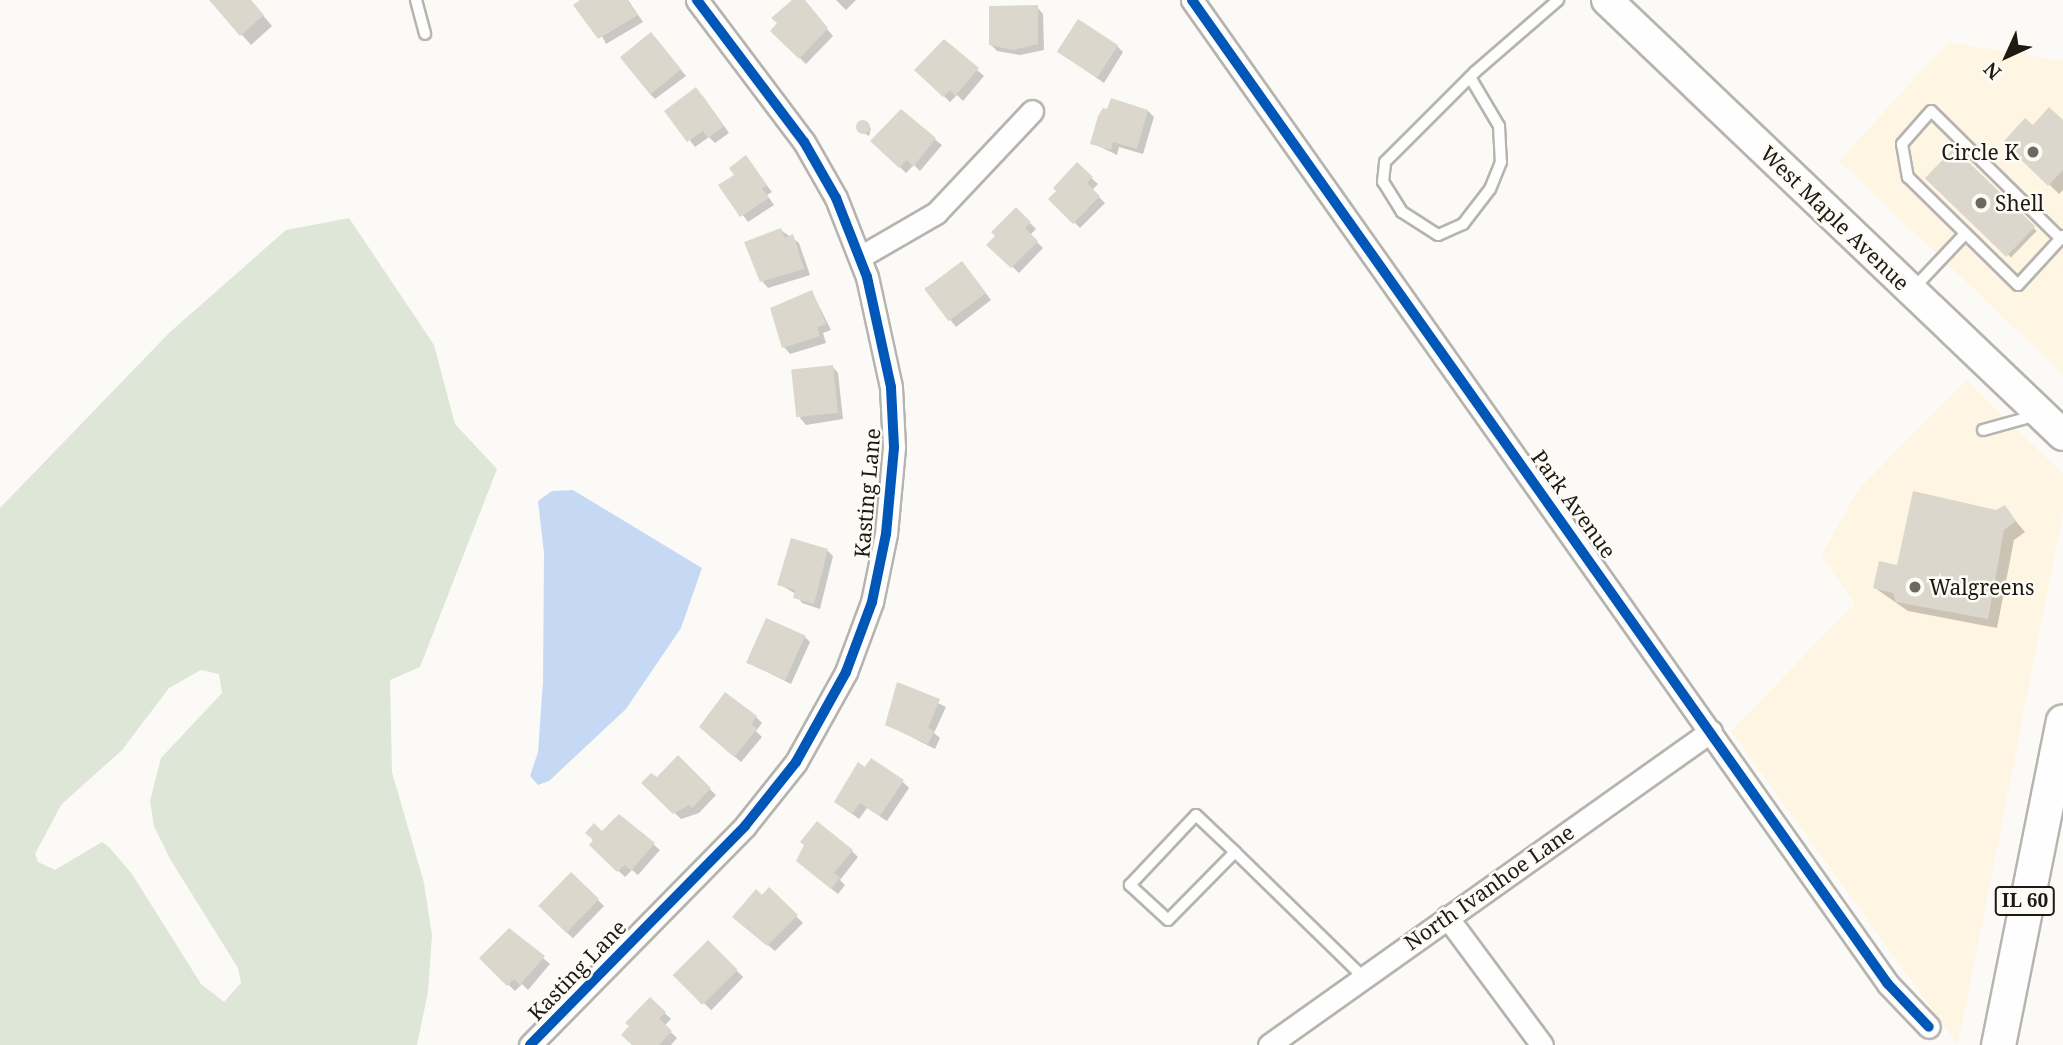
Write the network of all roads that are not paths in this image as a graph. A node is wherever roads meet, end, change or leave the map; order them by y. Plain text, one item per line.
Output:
1 (416, 0) edge
2 (1192, 0) edge
3 (1558, 0) edge
4 (1607, 0) edge
5 (705, 3) edge
6 (425, 34) dead end
7 (1471, 77) junction
8 (1032, 111) dead end
9 (1965, 233) junction
10 (2062, 237) edge
11 (860, 257) junction
12 (1912, 291) junction
13 (2041, 414) junction
14 (1983, 430) dead end
15 (2063, 435) edge
16 (2063, 722) edge
17 (1712, 731) junction
18 (1235, 852) junction
19 (1447, 917) junction
20 (1363, 977) junction
21 (1929, 1027) dead end
22 (530, 1045) edge
23 (1269, 1045) edge
24 (1542, 1045) edge
25 (1998, 1045) edge

1 - 6 lane
2 - 17 street, Park Avenue
3 - 7 lane
4 - 12 main road, West Maple Avenue
5 - 11 street, Kasting Lane
7 - 7 lane
8 - 11 street
9 - 10 lane
9 - 10 lane
9 - 12 lane
11 - 22 street, Kasting Lane
12 - 13 main road, West Maple Avenue
13 - 14 lane
13 - 15 main road, West Maple Avenue
16 - 25 main road, IL 60
17 - 19 street, North Ivanhoe Lane
17 - 21 street, Park Avenue
18 - 18 lane
18 - 20 lane
19 - 20 street, North Ivanhoe Lane
19 - 24 street
20 - 23 street, North Ivanhoe Lane

